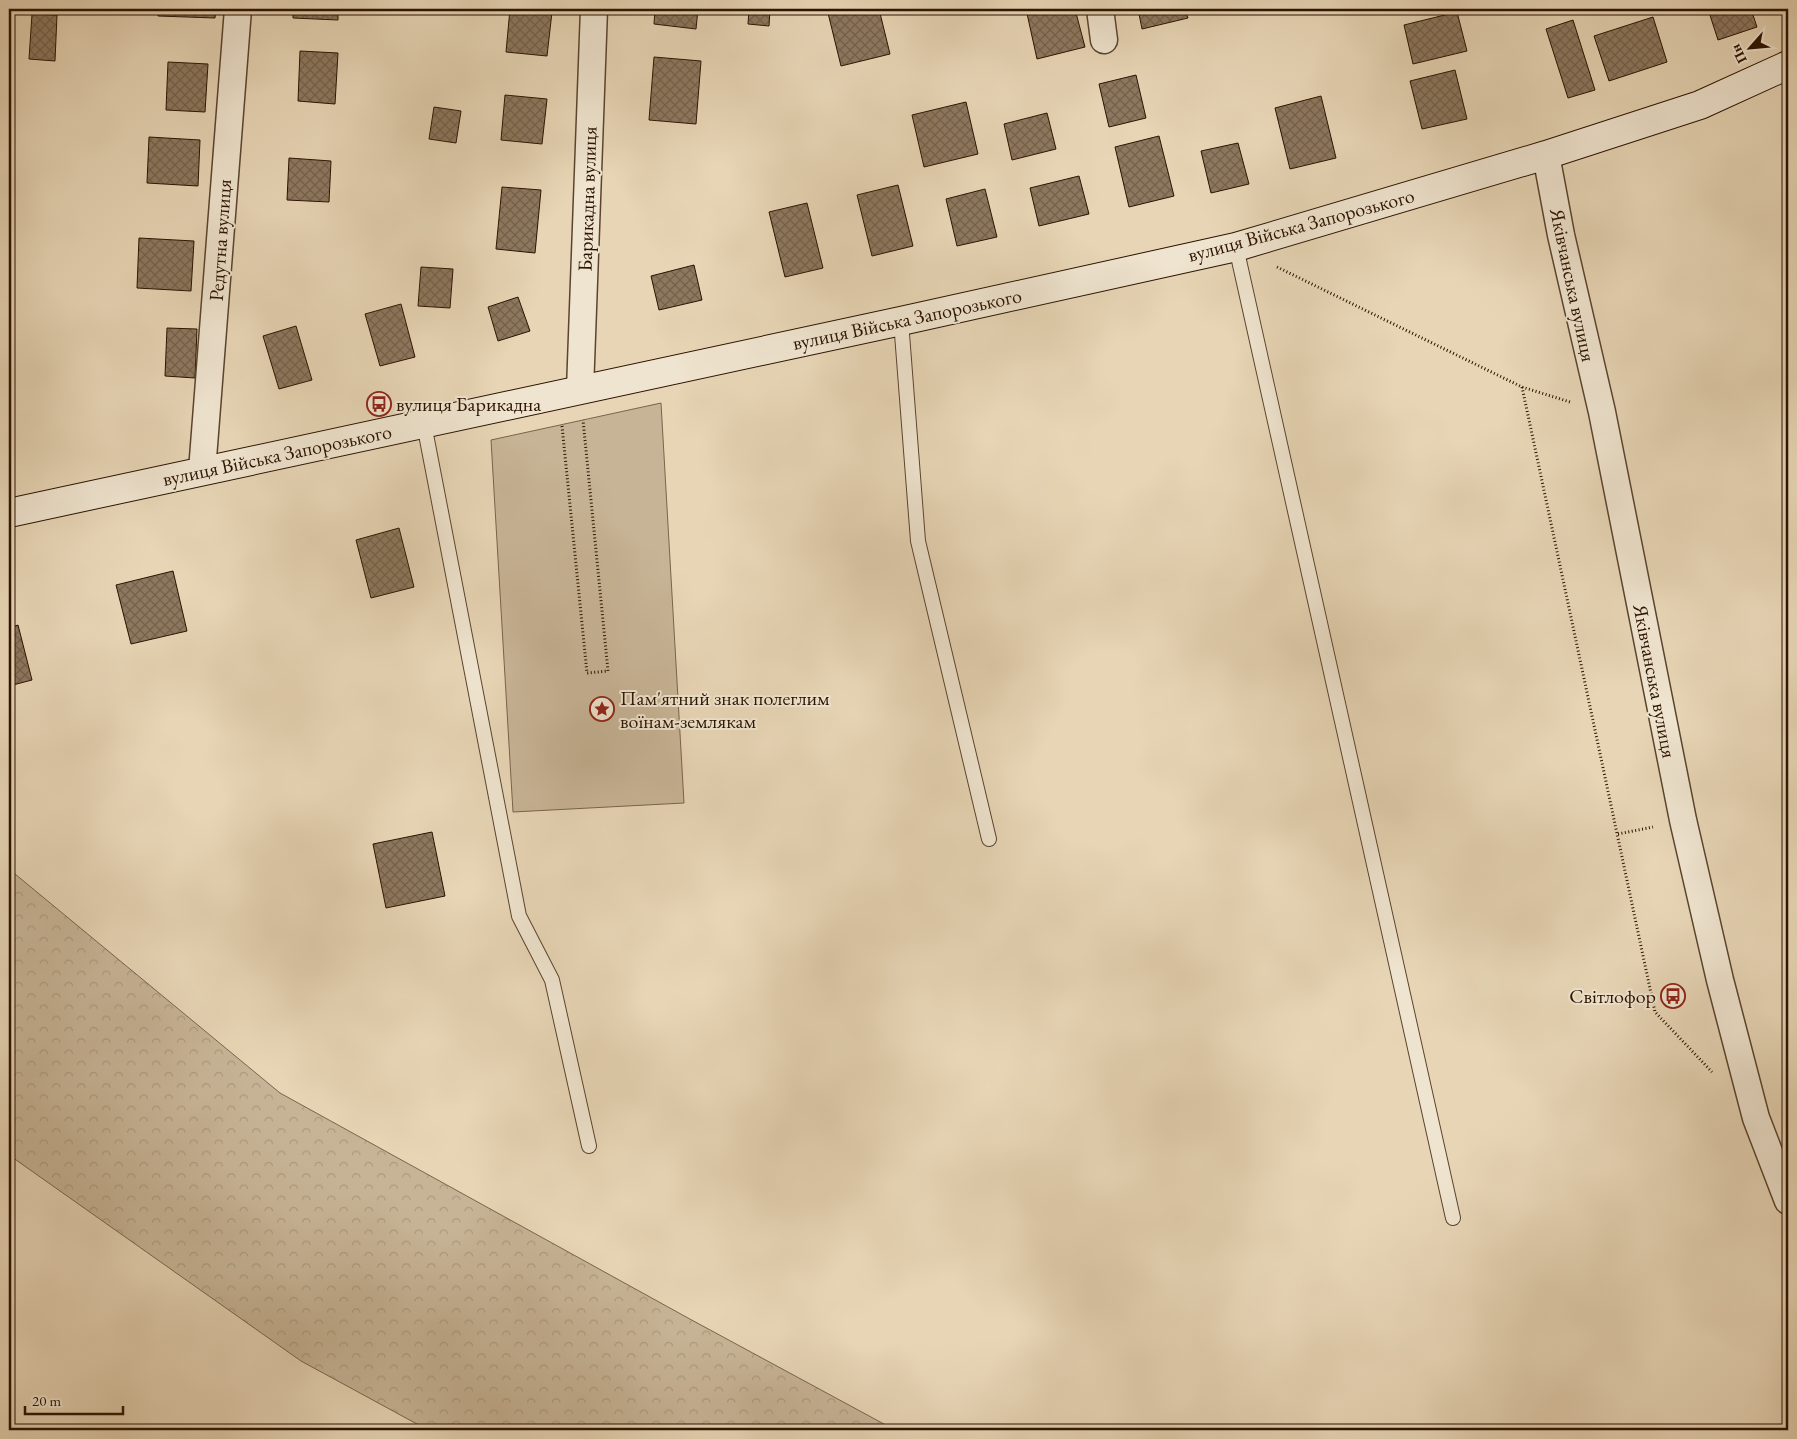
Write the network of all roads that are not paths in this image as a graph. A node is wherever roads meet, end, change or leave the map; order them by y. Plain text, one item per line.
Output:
1 (238, 9) edge
2 (594, 9) edge
3 (1100, 9) edge
4 (1104, 40) dead end
5 (1788, 65) edge
6 (1546, 155) junction
7 (1236, 246) junction
8 (901, 321) junction
9 (570, 392) junction
10 (424, 424) junction
11 (202, 471) junction
12 (9, 513) edge
13 (989, 839) dead end
14 (589, 1146) dead end
15 (1788, 1201) edge
16 (1453, 1218) dead end

1 - 11 street, Редутна вулиця
2 - 9 street, Барикадна вулиця
3 - 4 street
5 - 6 street, вулиця Війська Запорозького
6 - 7 street, вулиця Війська Запорозького
6 - 15 street, Яківчанська вулиця
7 - 8 street, вулиця Війська Запорозького
7 - 16 lane
8 - 9 street, вулиця Війська Запорозького
8 - 13 lane
9 - 10 street, вулиця Війська Запорозького
10 - 11 street, вулиця Війська Запорозького
10 - 14 lane
11 - 12 street, вулиця Війська Запорозького

